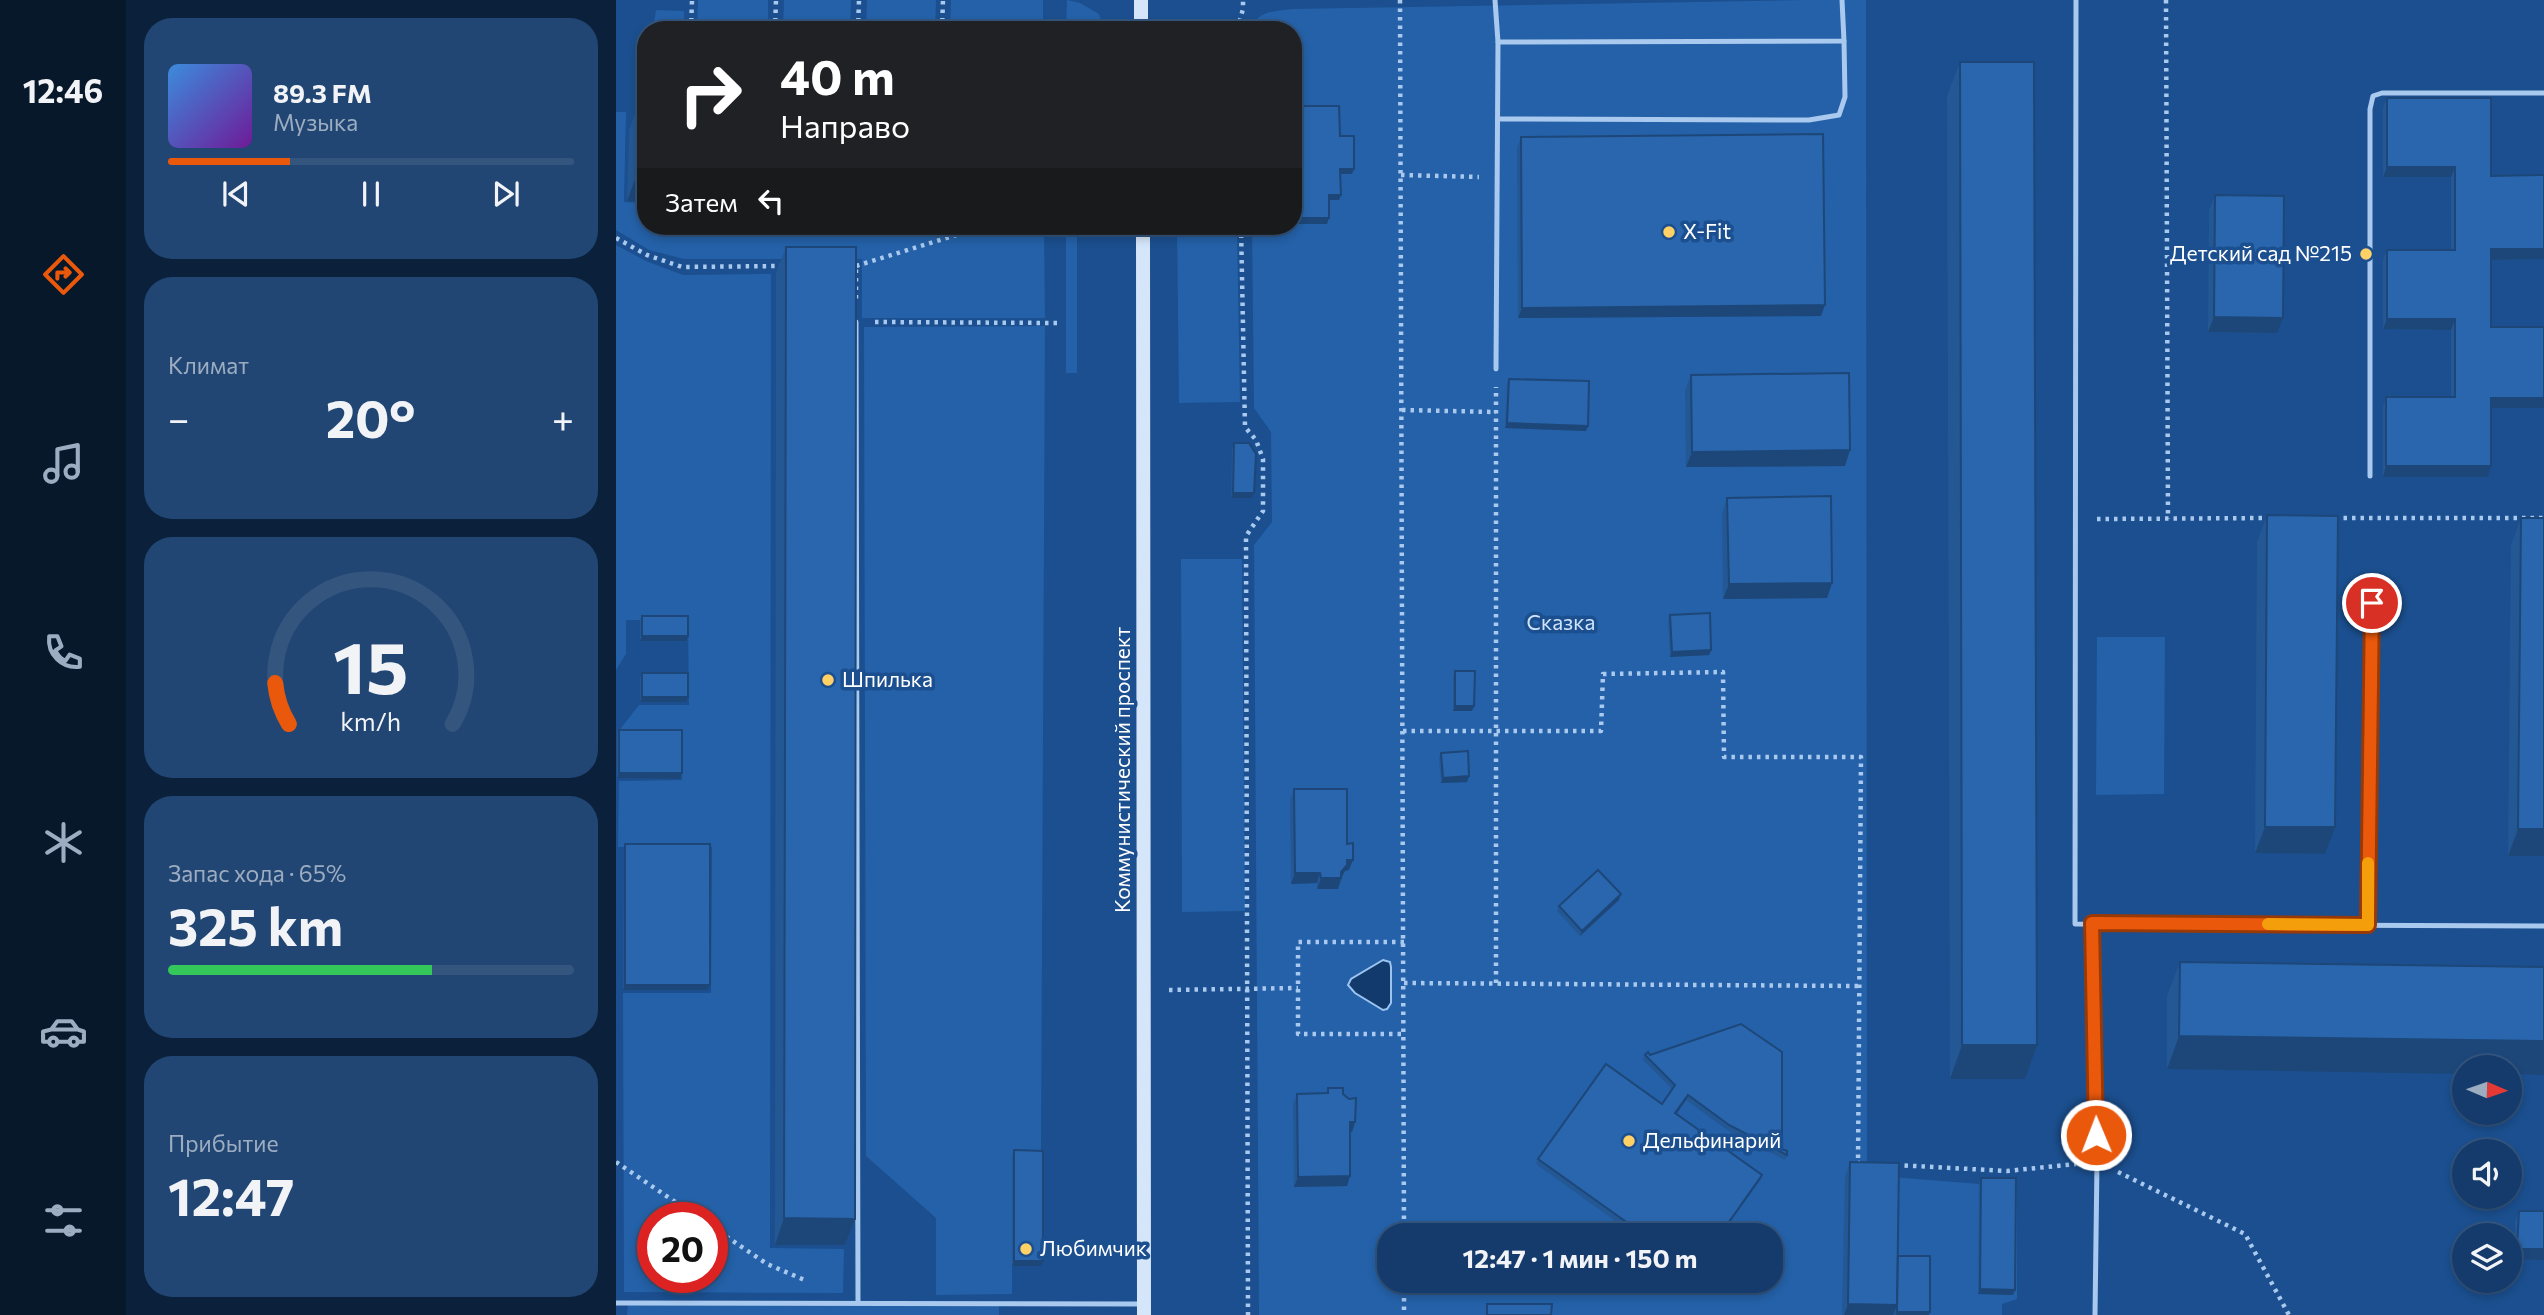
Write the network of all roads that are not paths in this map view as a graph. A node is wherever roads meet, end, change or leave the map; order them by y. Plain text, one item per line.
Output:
1 (1141, 0) edge
2 (1495, 0) edge
3 (1842, 0) edge
4 (2076, 0) edge
5 (1141, 21) edge
6 (1844, 41) junction
7 (1498, 42) junction
8 (2544, 93) edge
9 (1498, 119) junction
10 (1143, 235) edge
11 (856, 322) edge
12 (1496, 369) road end
13 (2370, 477) dead end
14 (2372, 603) dead end
15 (2092, 923) junction
16 (2368, 925) junction
17 (2544, 926) edge
18 (616, 1303) edge
19 (858, 1303) junction
20 (1144, 1309) edge
21 (2095, 1315) edge

1 - 5 main road
2 - 7 lane
3 - 6 lane
4 - 15 lane
6 - 7 lane
6 - 9 lane
7 - 9 lane
8 - 13 lane
9 - 12 lane
10 - 20 main road, Коммунистический проспект
11 - 19 lane
14 - 16 lane
15 - 16 lane
15 - 21 lane
16 - 17 lane
18 - 19 lane
19 - 20 lane

